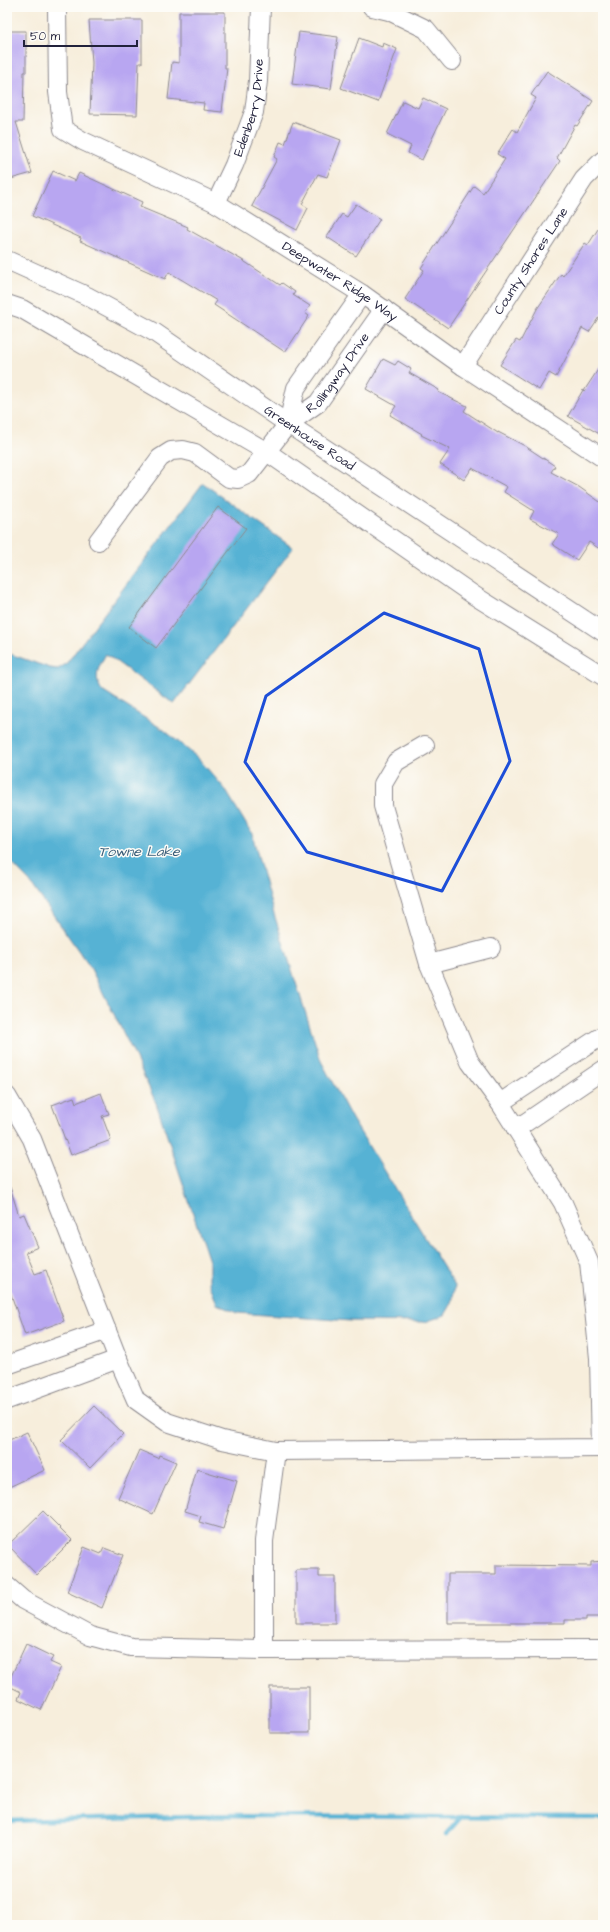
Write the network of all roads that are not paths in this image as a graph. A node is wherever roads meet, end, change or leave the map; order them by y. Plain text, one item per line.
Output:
1 (57, 7) edge
2 (261, 7) edge
3 (372, 7) edge
4 (452, 61) dead end
5 (603, 160) edge
6 (216, 203) junction
7 (7, 260) edge
8 (362, 294) junction
9 (7, 304) edge
10 (384, 309) junction
11 (463, 366) junction
12 (288, 424) junction
13 (267, 452) junction
14 (603, 458) edge
15 (98, 541) dead end
16 (603, 632) edge
17 (603, 676) edge
18 (425, 744) dead end
19 (491, 948) dead end
20 (429, 964) junction
21 (603, 1035) edge
22 (603, 1070) edge
23 (7, 1096) edge
24 (500, 1102) junction
25 (516, 1128) junction
26 (107, 1330) junction
27 (118, 1358) junction
28 (7, 1365) edge
29 (7, 1400) edge
30 (276, 1451) junction
31 (7, 1586) edge
32 (603, 1649) edge
33 (264, 1650) junction

1 - 6 street, Deepwater Ridge Way
2 - 6 street, Edenberry Drive
3 - 4 street
5 - 11 street, County Shores Lane
6 - 8 street, Deepwater Ridge Way
7 - 12 street, Greenhouse Road
8 - 10 street, Deepwater Ridge Way
8 - 12 street, Rollingway Drive
9 - 13 street
10 - 11 street, Deepwater Ridge Way
10 - 12 street, Rollingway Drive
11 - 14 street, Deepwater Ridge Way
12 - 13 street
12 - 16 street, Greenhouse Road
13 - 15 street
13 - 17 street
18 - 20 street
19 - 20 street
20 - 24 street
21 - 24 street
22 - 25 street
23 - 26 street
24 - 25 street
25 - 30 street
26 - 27 street
26 - 28 street
27 - 29 street
27 - 30 street
30 - 33 street
31 - 33 street
32 - 33 street

